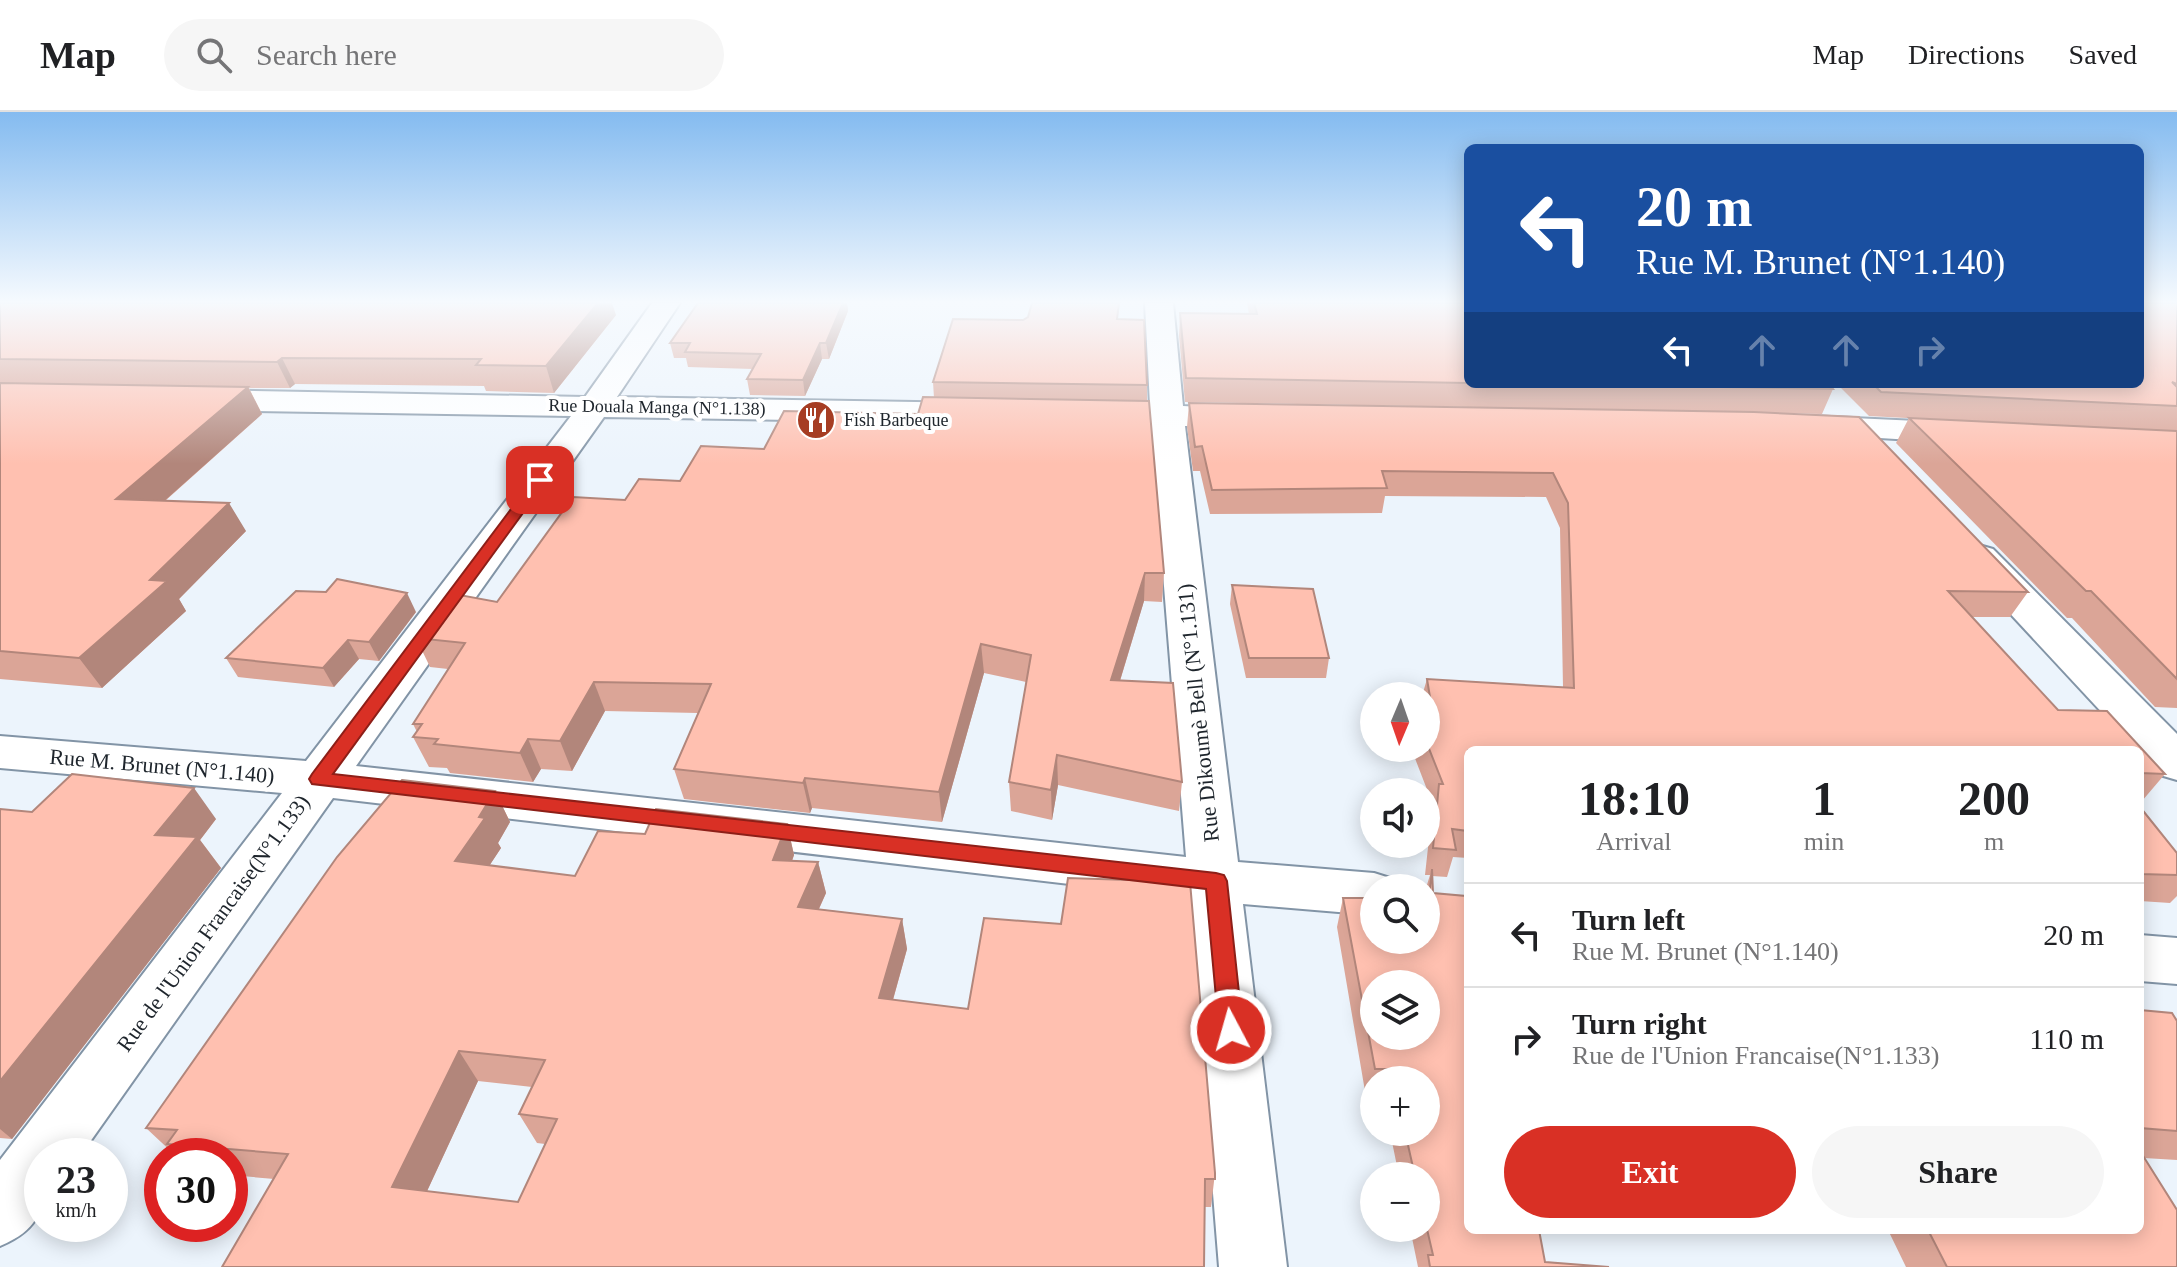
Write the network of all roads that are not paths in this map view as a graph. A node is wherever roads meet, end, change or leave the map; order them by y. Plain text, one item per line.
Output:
1 (629, 357) edge
2 (1163, 357) edge
3 (1827, 395) dead end
4 (157, 399) edge
5 (595, 406) junction
6 (1008, 413) edge
7 (1056, 414) edge
8 (1167, 416) junction
9 (1276, 418) edge
10 (1773, 424) edge
11 (1858, 428) junction
12 (1986, 434) edge
13 (1890, 462) edge
14 (1954, 530) edge
15 (0, 752) edge
16 (2177, 763) edge
17 (319, 779) junction
18 (1216, 881) junction
19 (1360, 893) edge
20 (2144, 958) edge
21 (2177, 961) edge
22 (55, 1138) edge
23 (24, 1180) edge
24 (0, 1213) edge
25 (1253, 1267) edge

1 - 5 street, Rue de l'Union Francaise(N°1.133)
2 - 8 street, Rue Dikoumè Bell (N°1.131)
3 - 11 street
4 - 5 street, Rue Douala Manga (N°1.138)
5 - 6 street, Rue Douala Manga (N°1.138)
5 - 17 street, Rue de l'Union Francaise(N°1.133)
7 - 8 street
8 - 9 street
8 - 18 street, Rue Dikoumè Bell (N°1.131)
10 - 11 street
11 - 12 street
11 - 13 street
14 - 16 street
15 - 17 street, Rue M. Brunet (N°1.140)
17 - 18 street, Rue M. Brunet (N°1.140)
17 - 22 street, Rue de l'Union Francaise(N°1.133)
18 - 19 street, Rue M. Brunet (N°1.140)
18 - 25 street, Rue Dikoumè Bell (N°1.131)
20 - 21 street
23 - 24 street, Rue de l'Union Francaise(N°1.133)

